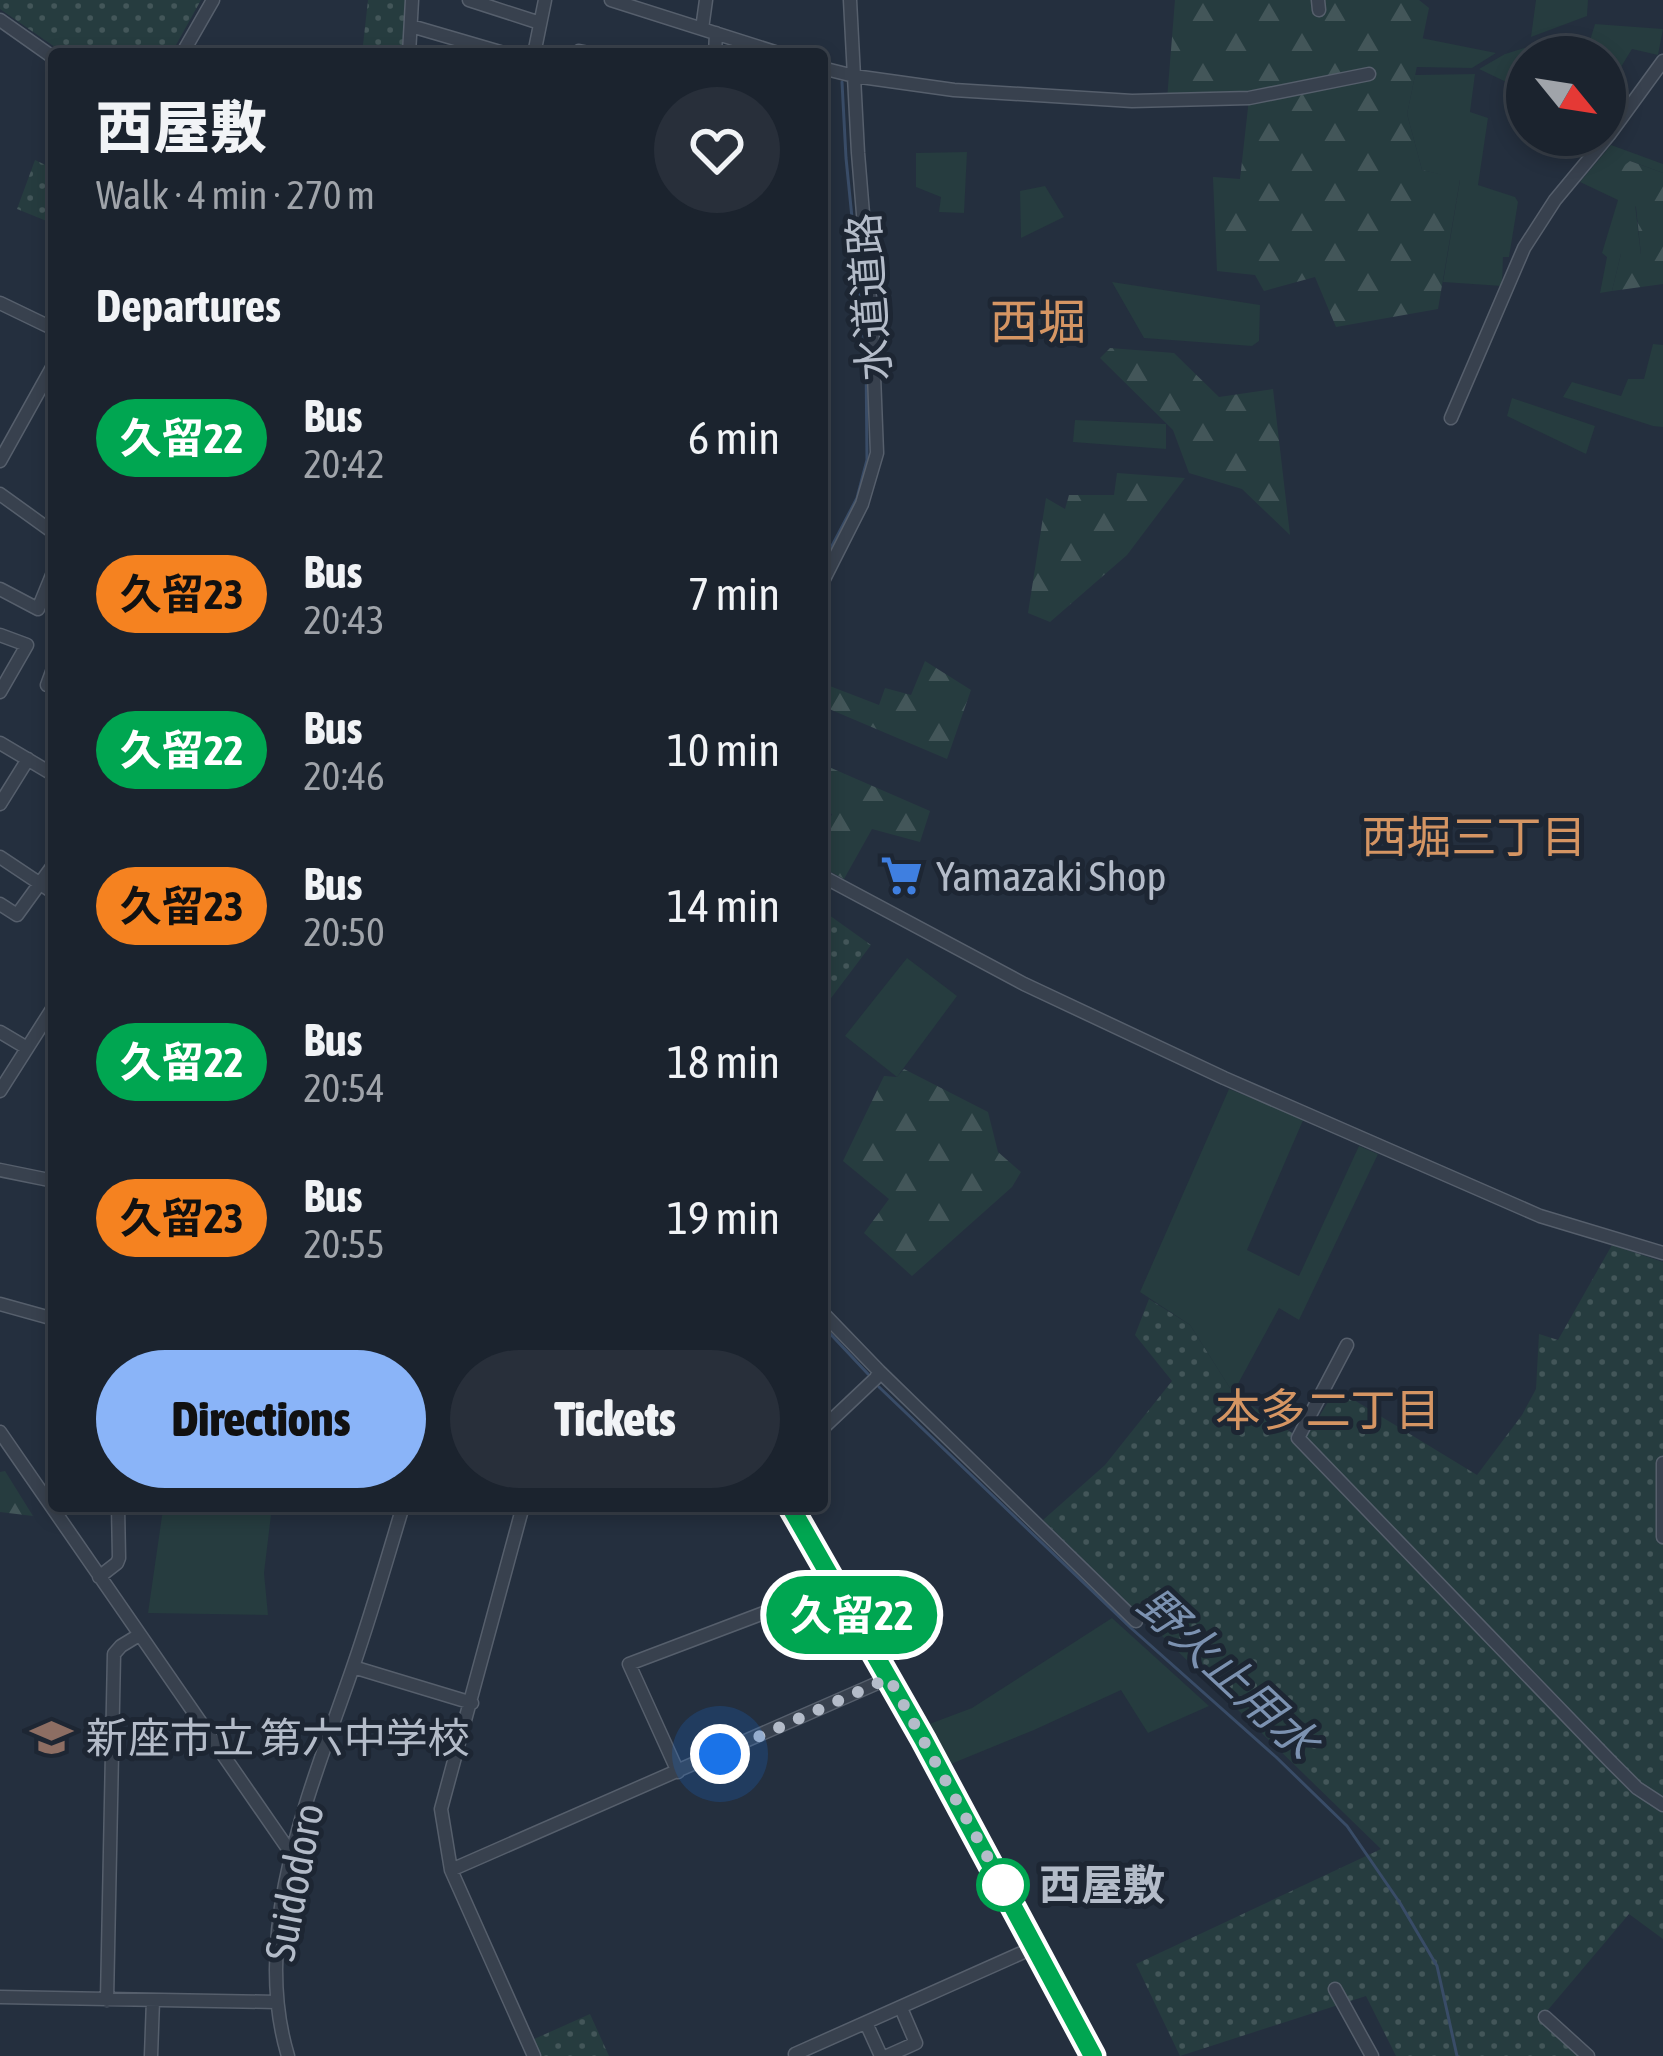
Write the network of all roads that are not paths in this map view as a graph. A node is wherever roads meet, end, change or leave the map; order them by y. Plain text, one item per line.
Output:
1 (213, 0) edge
2 (412, 0) edge
3 (469, 0) edge
4 (544, 0) edge
5 (611, 0) edge
6 (706, 0) edge
7 (850, 0) edge
8 (0, 20) edge
9 (540, 22) junction
10 (411, 26) junction
11 (709, 31) junction
12 (187, 48) edge
13 (409, 48) edge
14 (486, 48) edge
15 (535, 48) edge
16 (713, 48) edge
17 (762, 48) edge
18 (48, 54) edge
19 (1663, 61) edge
20 (828, 70) edge
21 (1369, 74) dead end
22 (854, 76) junction
23 (0, 303) edge
24 (48, 326) edge
25 (48, 375) edge
26 (1451, 418) dead end
27 (0, 422) edge
28 (16, 433) junction
29 (0, 461) edge
30 (0, 494) edge
31 (48, 529) edge
32 (828, 571) edge
33 (48, 585) edge
34 (0, 589) edge
35 (0, 635) edge
36 (0, 692) edge
37 (0, 743) edge
38 (28, 759) junction
39 (48, 771) edge
40 (0, 804) edge
41 (0, 857) edge
42 (48, 873) edge
43 (828, 879) edge
44 (40, 883) junction
45 (48, 888) edge
46 (0, 904) edge
47 (48, 1015) edge
48 (0, 1032) edge
49 (27, 1048) junction
50 (0, 1091) edge
51 (0, 1170) edge
52 (48, 1180) edge
53 (1663, 1253) edge
54 (0, 1304) edge
55 (48, 1316) edge
56 (828, 1318) edge
57 (1347, 1345) dead end
58 (879, 1371) junction
59 (828, 1423) edge
60 (0, 1432) edge
61 (1663, 1463) edge
62 (48, 1502) edge
63 (55, 1512) edge
64 (118, 1512) edge
65 (401, 1512) edge
66 (521, 1512) edge
67 (793, 1512) edge
68 (1663, 1537) edge
69 (99, 1577) junction
70 (835, 1586) junction
71 (1136, 1621) dead end
72 (139, 1635) junction
73 (353, 1667) junction
74 (889, 1678) junction
75 (472, 1703) junction
76 (678, 1772) junction
77 (1663, 1805) edge
78 (292, 1856) junction
79 (451, 1870) junction
80 (1035, 1947) junction
81 (1335, 1989) dead end
82 (0, 1997) edge
83 (107, 2000) junction
84 (153, 2000) junction
85 (276, 2002) junction
86 (901, 2008) junction
87 (1545, 2017) dead end
88 (866, 2023) junction
89 (828, 2039) junction
90 (151, 2056) edge
91 (288, 2056) edge
92 (534, 2056) edge
93 (796, 2056) edge
94 (836, 2056) edge
95 (884, 2056) edge
96 (1093, 2056) edge
97 (1372, 2056) edge
98 (1588, 2056) edge

1 - 12 street
2 - 10 street
3 - 9 street
4 - 9 street
5 - 11 street
6 - 11 street
7 - 22 street, 水道道路
8 - 18 street
9 - 15 street
10 - 13 street
10 - 14 street
11 - 16 street
11 - 17 street
19 - 26 street
20 - 22 street
21 - 22 street
22 - 32 street, 水道道路
23 - 24 street
25 - 28 street
27 - 28 street
28 - 29 street
30 - 31 street
33 - 34 street
35 - 36 street
37 - 38 street
38 - 39 street
38 - 40 street
41 - 44 street
42 - 44 street
43 - 53 street
44 - 45 street
44 - 46 street
47 - 49 street
48 - 49 street
49 - 50 street
51 - 52 street
54 - 55 street
56 - 58 street
57 - 77 street
58 - 59 street
58 - 71 street
60 - 62 street
61 - 68 street
63 - 69 street
64 - 69 street
65 - 73 street, Suidodoro
66 - 75 street
67 - 70 street
69 - 72 street
70 - 74 street
70 - 76 street
72 - 78 street
72 - 83 street
73 - 75 street
73 - 78 street, Suidodoro
74 - 76 street
74 - 80 street
75 - 79 street
76 - 79 street
78 - 85 street, Suidodoro
79 - 92 street
80 - 86 street
80 - 96 street
81 - 97 street
82 - 83 street
83 - 84 street
84 - 85 street
84 - 90 street
85 - 91 street, Suidodoro
86 - 88 street
86 - 95 street
87 - 98 street
88 - 89 street
88 - 95 street
89 - 93 street
89 - 94 street

